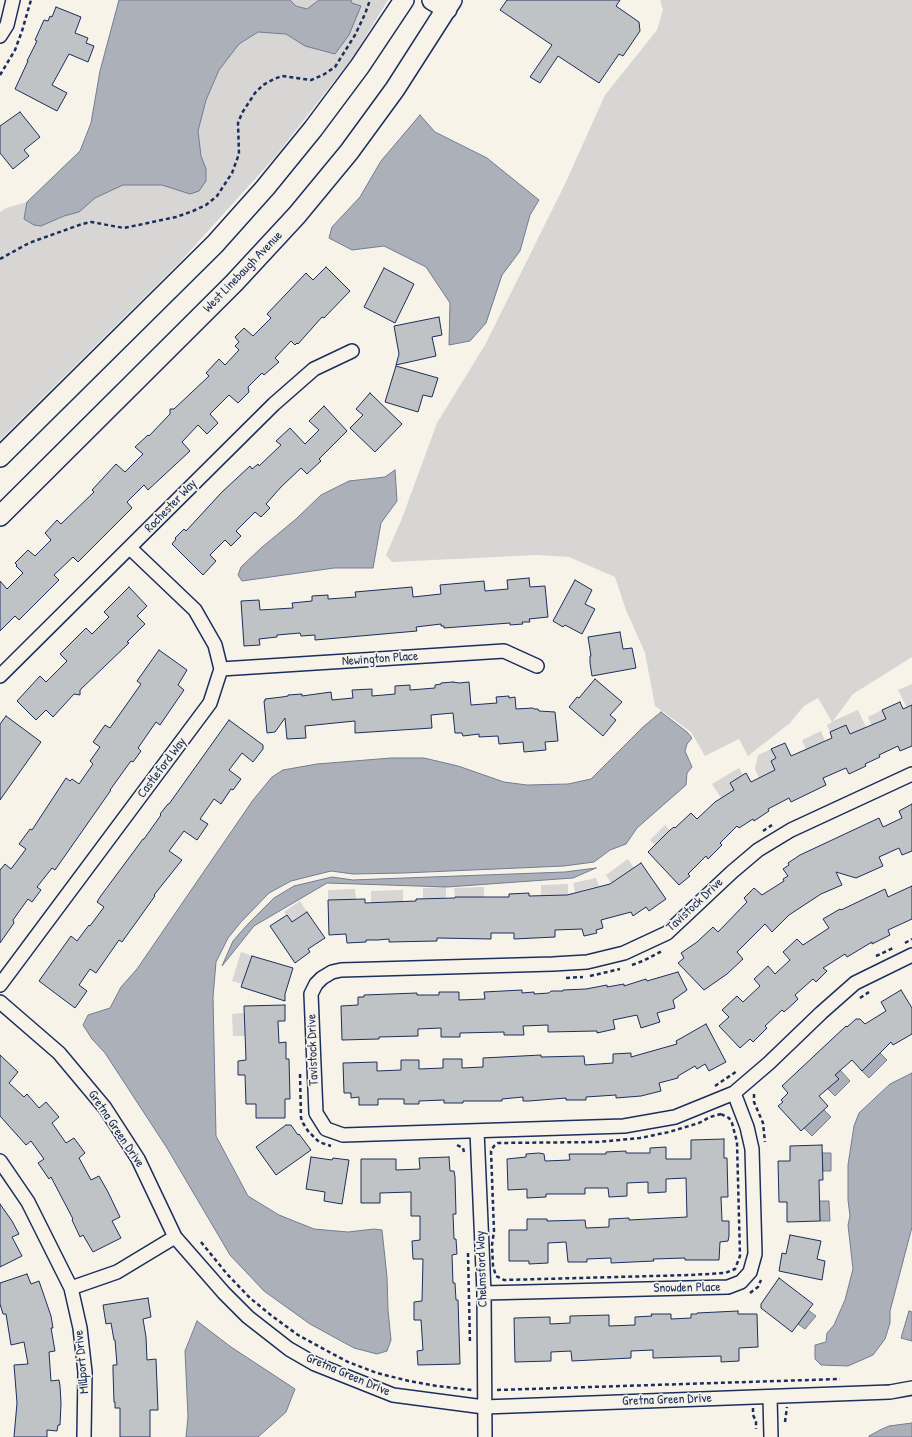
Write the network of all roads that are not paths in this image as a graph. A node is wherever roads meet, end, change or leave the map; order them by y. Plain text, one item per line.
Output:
1 (13, 0) edge
2 (404, 0) edge
3 (444, 3) edge
4 (0, 36) edge
5 (352, 351) dead end
6 (0, 457) edge
7 (0, 516) edge
8 (130, 548) junction
9 (537, 666) dead end
10 (221, 669) junction
11 (0, 676) edge
12 (912, 774) edge
13 (912, 955) edge
14 (0, 985) edge
15 (0, 1002) edge
16 (734, 1093) junction
17 (477, 1131) junction
18 (0, 1160) edge
19 (176, 1237) junction
20 (71, 1288) junction
21 (484, 1293) junction
22 (912, 1388) edge
23 (770, 1396) junction
24 (484, 1407) junction
25 (84, 1437) edge
26 (485, 1437) edge
27 (771, 1437) edge

1 - 4 street
2 - 6 main road
3 - 7 main road, West Linebaugh Avenue
5 - 8 street, Rochester Way
8 - 10 street, Castleford Way
8 - 11 street, Rochester Way
9 - 10 street, Newington Place
10 - 14 street, Castleford Way
12 - 17 street, Tavistock Drive
13 - 16 street, Tavistock Drive
15 - 19 street, Gretna Green Drive
16 - 17 street, Tavistock Drive
16 - 21 street, Snowden Place
17 - 21 street, Chelmsford Way
18 - 20 street, Millport Drive
19 - 20 street
19 - 24 street, Gretna Green Drive
20 - 25 street, Millport Drive
21 - 24 street, Chelmsford Way
22 - 23 street, Gretna Green Drive
23 - 24 street, Gretna Green Drive
23 - 27 street
24 - 26 street, Chelmsford Way

